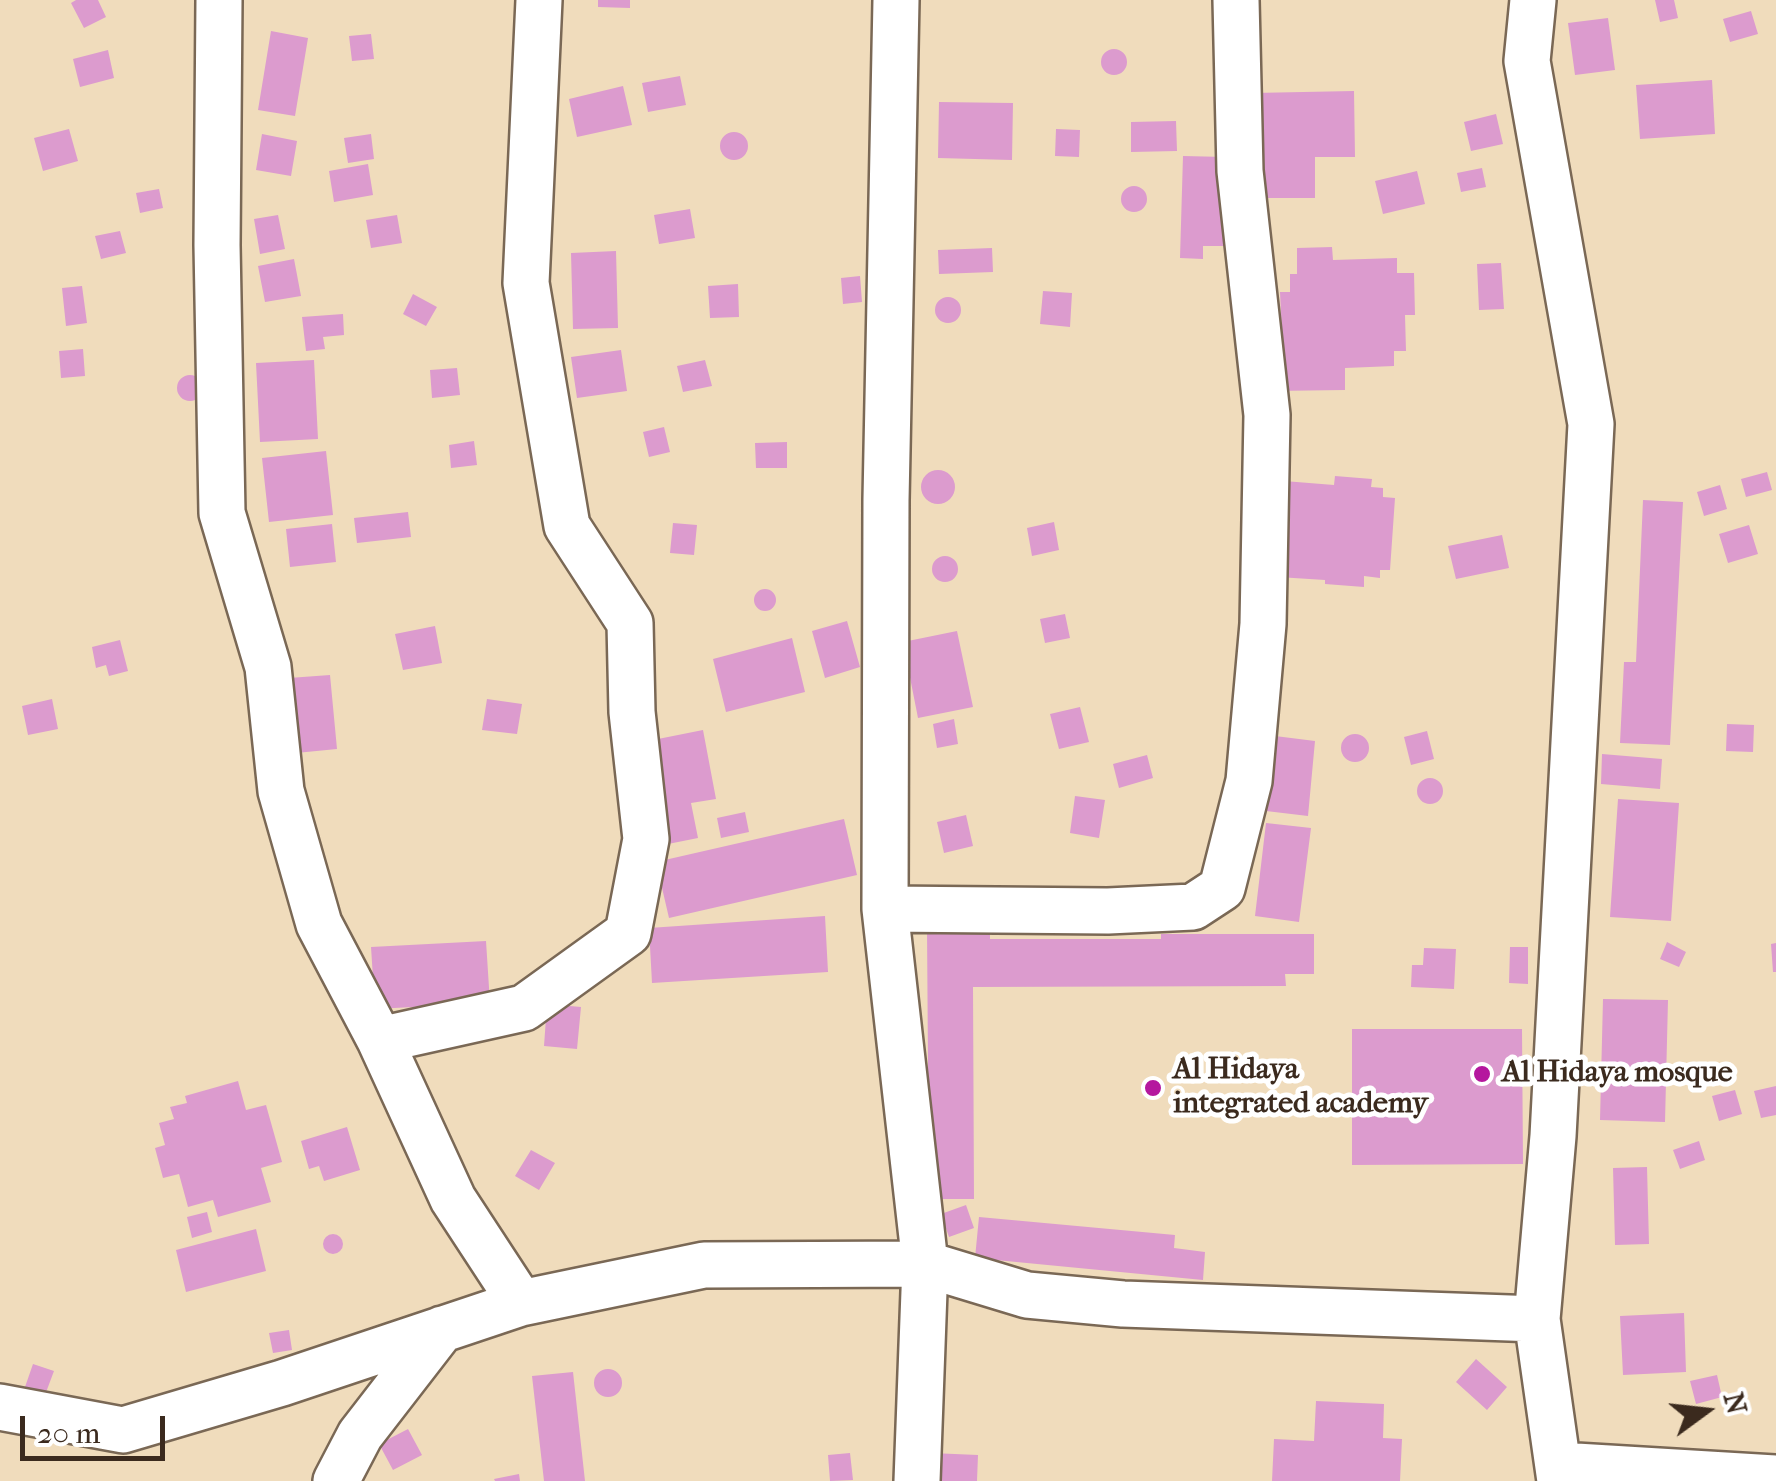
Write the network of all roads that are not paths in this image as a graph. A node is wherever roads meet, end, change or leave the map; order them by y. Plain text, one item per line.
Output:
1 (219, 0) edge
2 (539, 0) edge
3 (896, 0) edge
4 (1236, 0) edge
5 (1533, 0) edge
6 (885, 909) junction
7 (380, 1040) junction
8 (926, 1264) junction
9 (521, 1303) junction
10 (1537, 1319) junction
11 (442, 1329) junction
12 (0, 1407) edge
13 (1560, 1473) edge
14 (1776, 1478) edge
15 (336, 1481) edge
16 (917, 1481) edge

1 - 7 street
2 - 7 street
3 - 6 street
4 - 6 street
5 - 10 street
6 - 8 street
7 - 9 street
8 - 9 street
8 - 10 street
8 - 16 street
9 - 11 street
10 - 13 street
11 - 12 street
11 - 15 street
13 - 14 street

